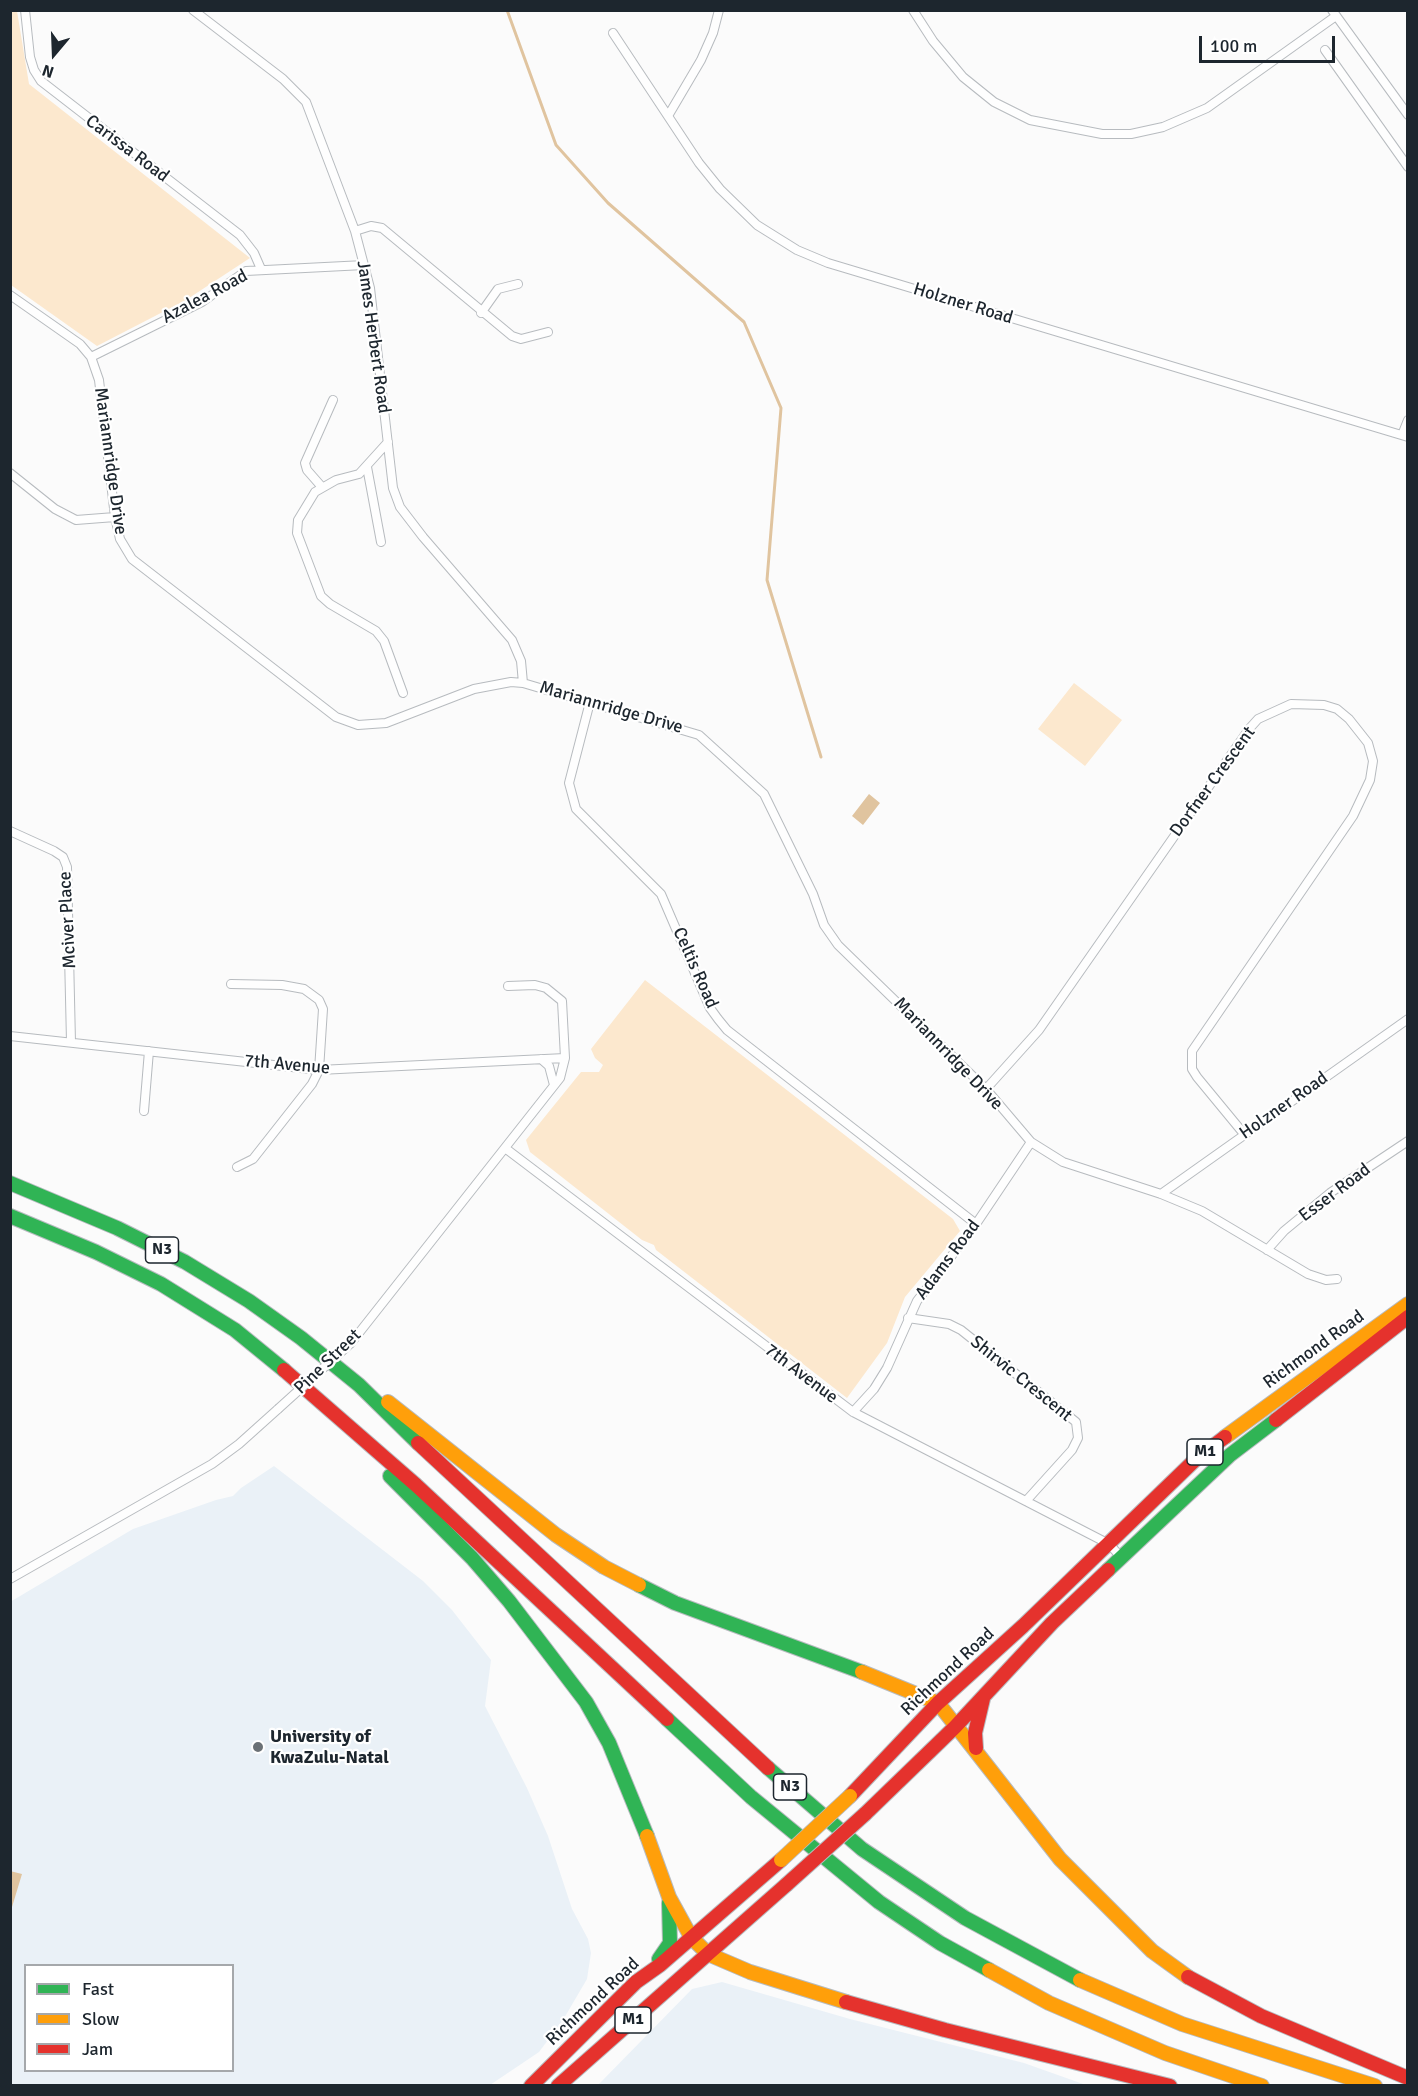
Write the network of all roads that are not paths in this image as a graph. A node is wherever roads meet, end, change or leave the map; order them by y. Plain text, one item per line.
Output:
1 (25, 10) edge
2 (193, 10) edge
3 (719, 10) edge
4 (913, 10) edge
5 (1334, 13) edge
6 (613, 33) dead end
7 (1325, 50) dead end
8 (1407, 115) edge
9 (668, 116) junction
10 (1407, 168) edge
11 (355, 231) junction
12 (364, 265) junction
13 (261, 269) junction
14 (518, 284) dead end
15 (10, 296) edge
16 (482, 313) junction
17 (548, 332) dead end
18 (91, 357) junction
19 (333, 400) dead end
20 (1407, 420) edge
21 (1405, 436) edge
22 (388, 442) junction
23 (367, 467) junction
24 (10, 473) edge
25 (321, 486) junction
26 (115, 517) junction
27 (381, 542) dead end
28 (523, 683) junction
29 (403, 693) dead end
30 (590, 702) junction
31 (10, 831) edge
32 (231, 984) dead end
33 (508, 986) dead end
34 (1407, 1019) edge
35 (10, 1036) edge
36 (71, 1042) junction
37 (148, 1051) junction
38 (565, 1058) junction
39 (541, 1059) junction
40 (319, 1070) junction
41 (554, 1086) junction
42 (986, 1089) junction
43 (144, 1112) dead end
44 (1244, 1134) junction
45 (1407, 1141) edge
46 (1031, 1142) junction
47 (505, 1148) junction
48 (237, 1167) dead end
49 (10, 1183) edge
50 (1161, 1194) junction
51 (10, 1216) edge
52 (976, 1224) junction
53 (1267, 1250) junction
54 (1337, 1279) dead end
55 (1407, 1304) edge
56 (1407, 1317) edge
57 (908, 1318) junction
58 (359, 1386) junction
59 (334, 1411) junction
60 (853, 1412) junction
61 (1026, 1501) junction
62 (1109, 1544) junction
63 (1122, 1558) junction
64 (10, 1579) edge
65 (984, 1696) junction
66 (938, 1703) junction
67 (955, 1727) junction
68 (976, 1748) junction
69 (669, 1897) junction
70 (691, 1937) junction
71 (708, 1954) junction
72 (636, 1982) junction
73 (1407, 2078) edge
74 (531, 2085) edge
75 (558, 2085) edge
76 (1170, 2085) edge
77 (1262, 2085) edge
78 (1375, 2085) edge

1 - 13 street, Carissa Road
2 - 11 street, James Herbert Road
3 - 9 street
4 - 5 street
5 - 8 street
6 - 9 street, Holzner Road
7 - 10 street
9 - 21 street, Holzner Road
11 - 12 street, James Herbert Road
11 - 16 street
12 - 13 street, Azalea Road
12 - 22 street, James Herbert Road
13 - 18 street, Azalea Road
14 - 16 street
15 - 18 street
16 - 17 street
18 - 26 street, Mariannridge Drive
19 - 25 street
20 - 21 street
22 - 23 street
22 - 28 street, James Herbert Road
23 - 25 street
23 - 27 street
24 - 26 street
25 - 29 street
26 - 28 street, Mariannridge Drive
28 - 30 street, Mariannridge Drive
30 - 42 street, Mariannridge Drive
30 - 52 street, Celtis Road
31 - 36 street, Mciver Place
32 - 40 street
33 - 38 street
34 - 44 street, Holzner Road
35 - 36 street, 7th Avenue
36 - 37 street, 7th Avenue
37 - 40 street, 7th Avenue
37 - 43 street
38 - 39 street, 7th Avenue
38 - 41 street, Pine Street
39 - 40 street, 7th Avenue
39 - 41 street
40 - 48 street
41 - 47 street, Pine Street
42 - 44 street, Dorfner Crescent
42 - 46 street, Mariannridge Drive
44 - 50 street, Holzner Road
45 - 53 street, Esser Road
46 - 50 street, Mariannridge Drive
46 - 52 street, Adams Road
47 - 60 street, 7th Avenue
47 - 64 street, Pine Street, bridge
49 - 58 highway, N3
50 - 53 street, Mariannridge Drive
51 - 59 highway, N3
52 - 57 street, Adams Road
53 - 54 street, Mariannridge Drive
55 - 62 highway, Richmond Road / M1
56 - 63 highway, Richmond Road / M1
57 - 60 street, Adams Road
57 - 61 street, Shirvic Crescent
58 - 66 highway
58 - 78 highway, N3
59 - 69 highway
59 - 77 highway, N3
60 - 61 street, 7th Avenue
61 - 62 street, 7th Avenue
62 - 63 street, 7th Avenue
62 - 66 highway, Richmond Road / M1
63 - 65 highway, Richmond Road / M1
65 - 67 highway, Richmond Road / M1
65 - 68 highway
66 - 67 highway
66 - 70 highway, Richmond Road / M1, bridge
67 - 68 highway
67 - 71 highway, Richmond Road / M1, bridge
68 - 73 highway
69 - 70 highway
69 - 72 highway
70 - 71 highway
70 - 72 highway, Richmond Road / M1
71 - 75 highway, Richmond Road / M1
71 - 76 highway
72 - 74 highway, Richmond Road / M1

